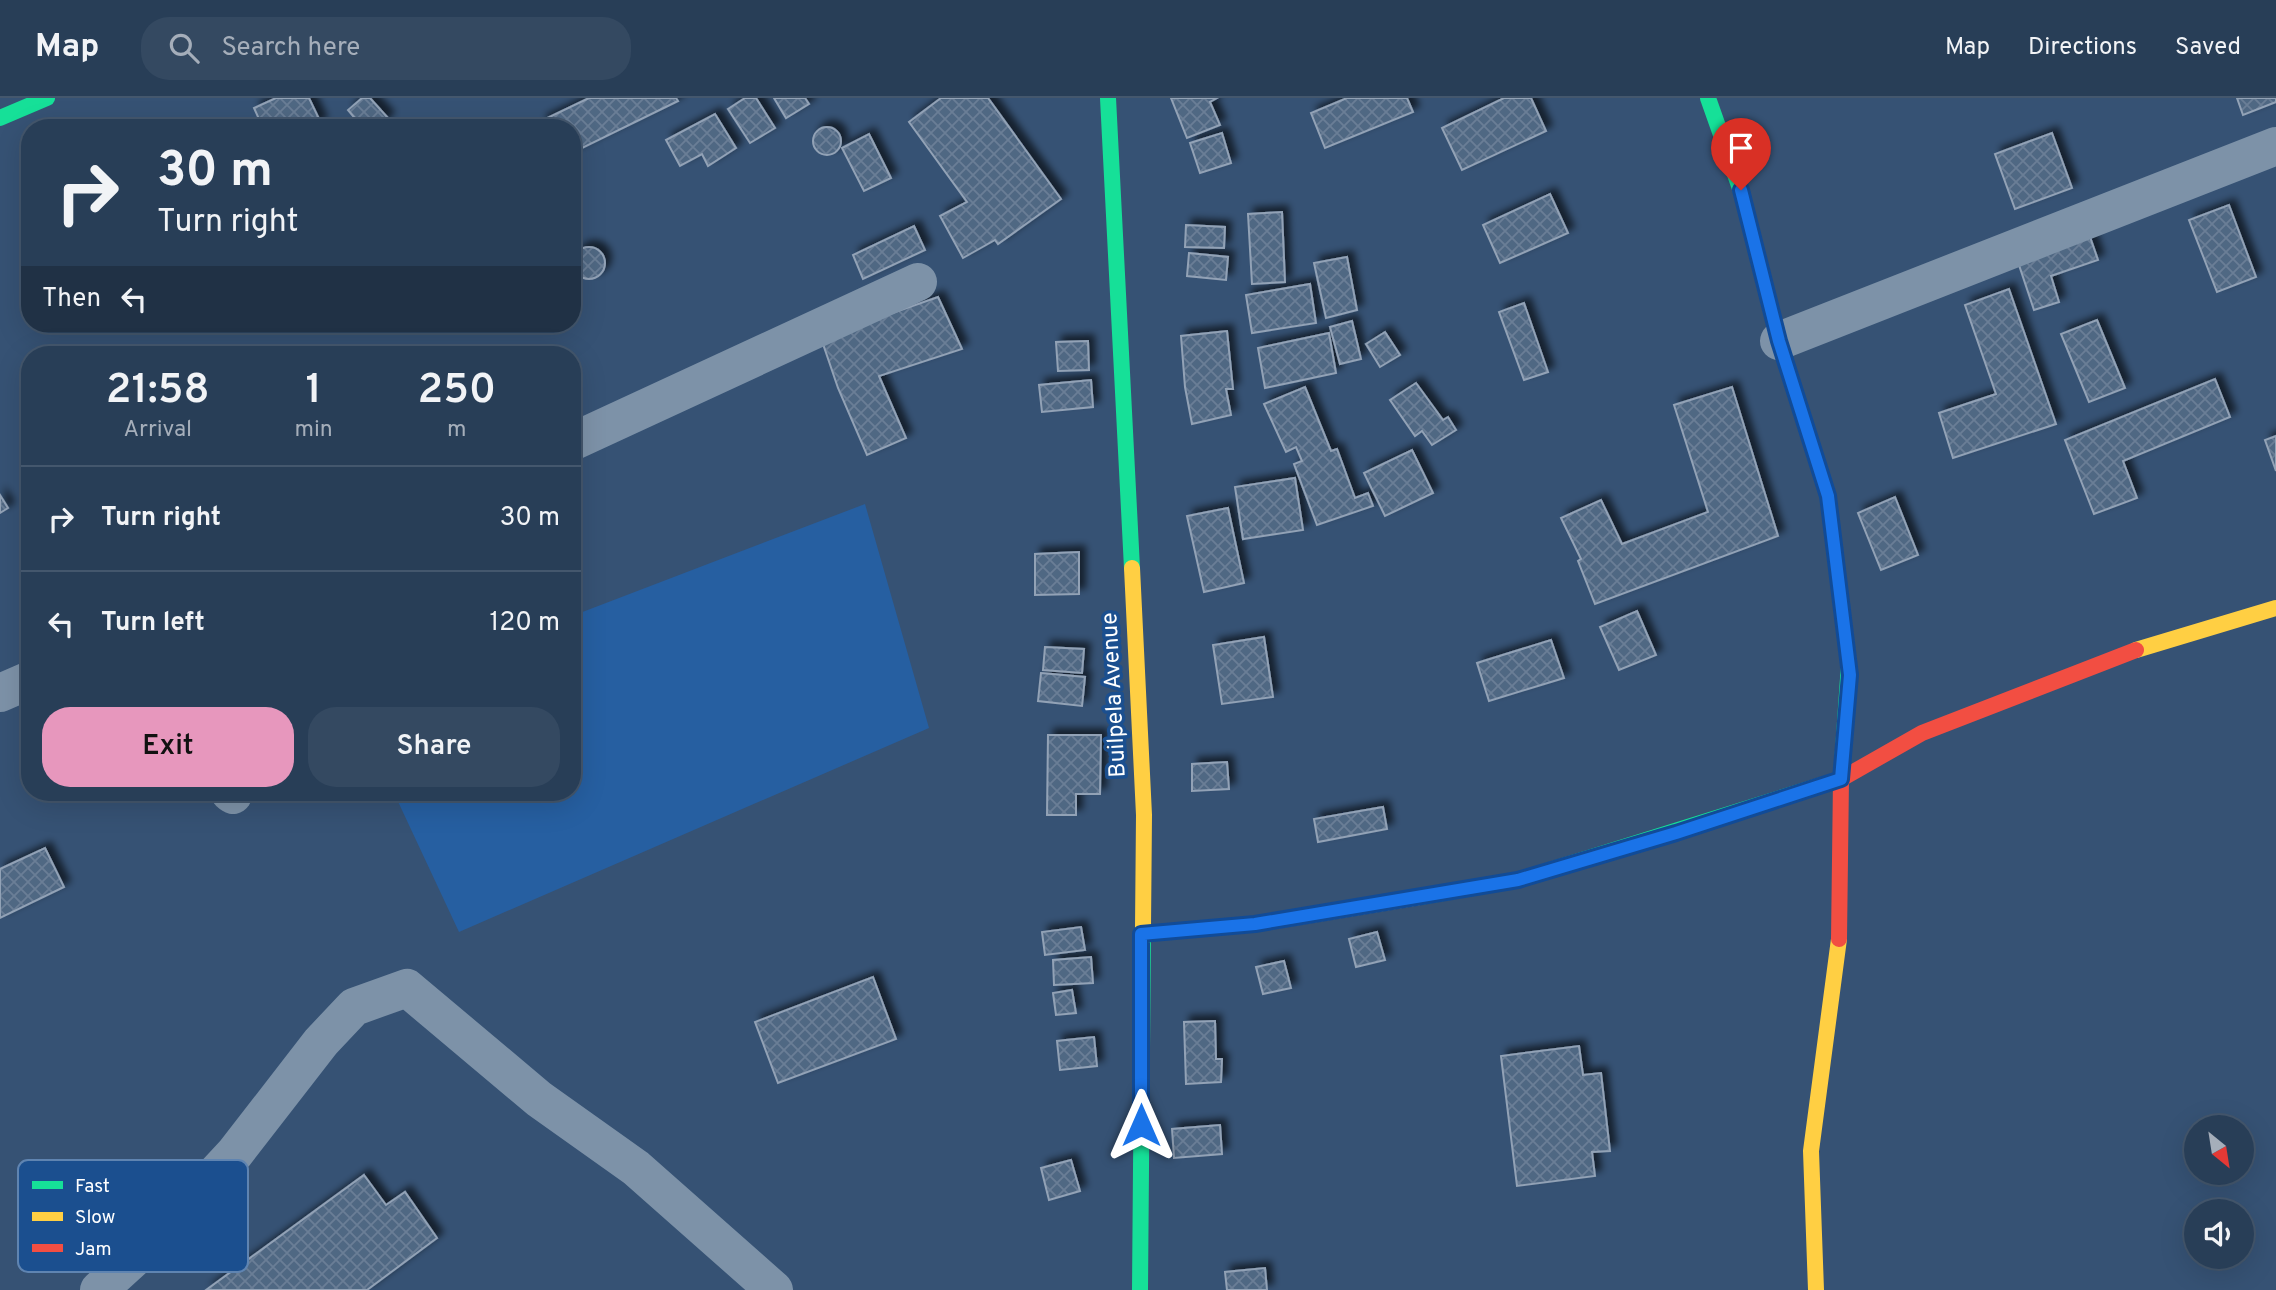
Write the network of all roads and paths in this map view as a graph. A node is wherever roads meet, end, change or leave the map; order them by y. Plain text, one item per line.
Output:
1 (47, 98) edge
2 (1108, 98) edge
3 (1708, 98) edge
4 (0, 118) edge
5 (2276, 146) edge
6 (918, 282) dead end
7 (1779, 341) junction
8 (581, 438) edge
9 (2276, 608) edge
10 (21, 684) edge
11 (0, 693) edge
12 (1841, 779) junction
13 (1141, 934) junction
14 (228, 1160) edge
15 (119, 1272) edge
16 (99, 1290) edge
17 (774, 1290) edge
18 (1140, 1290) edge
19 (1816, 1290) edge

1 - 4 street
2 - 13 street, Builpela Avenue
3 - 7 street
5 - 7 street
6 - 8 street
7 - 12 street
9 - 12 street
10 - 11 street
12 - 13 street
12 - 19 street
13 - 18 street, Builpela Avenue
14 - 17 street
15 - 16 street

